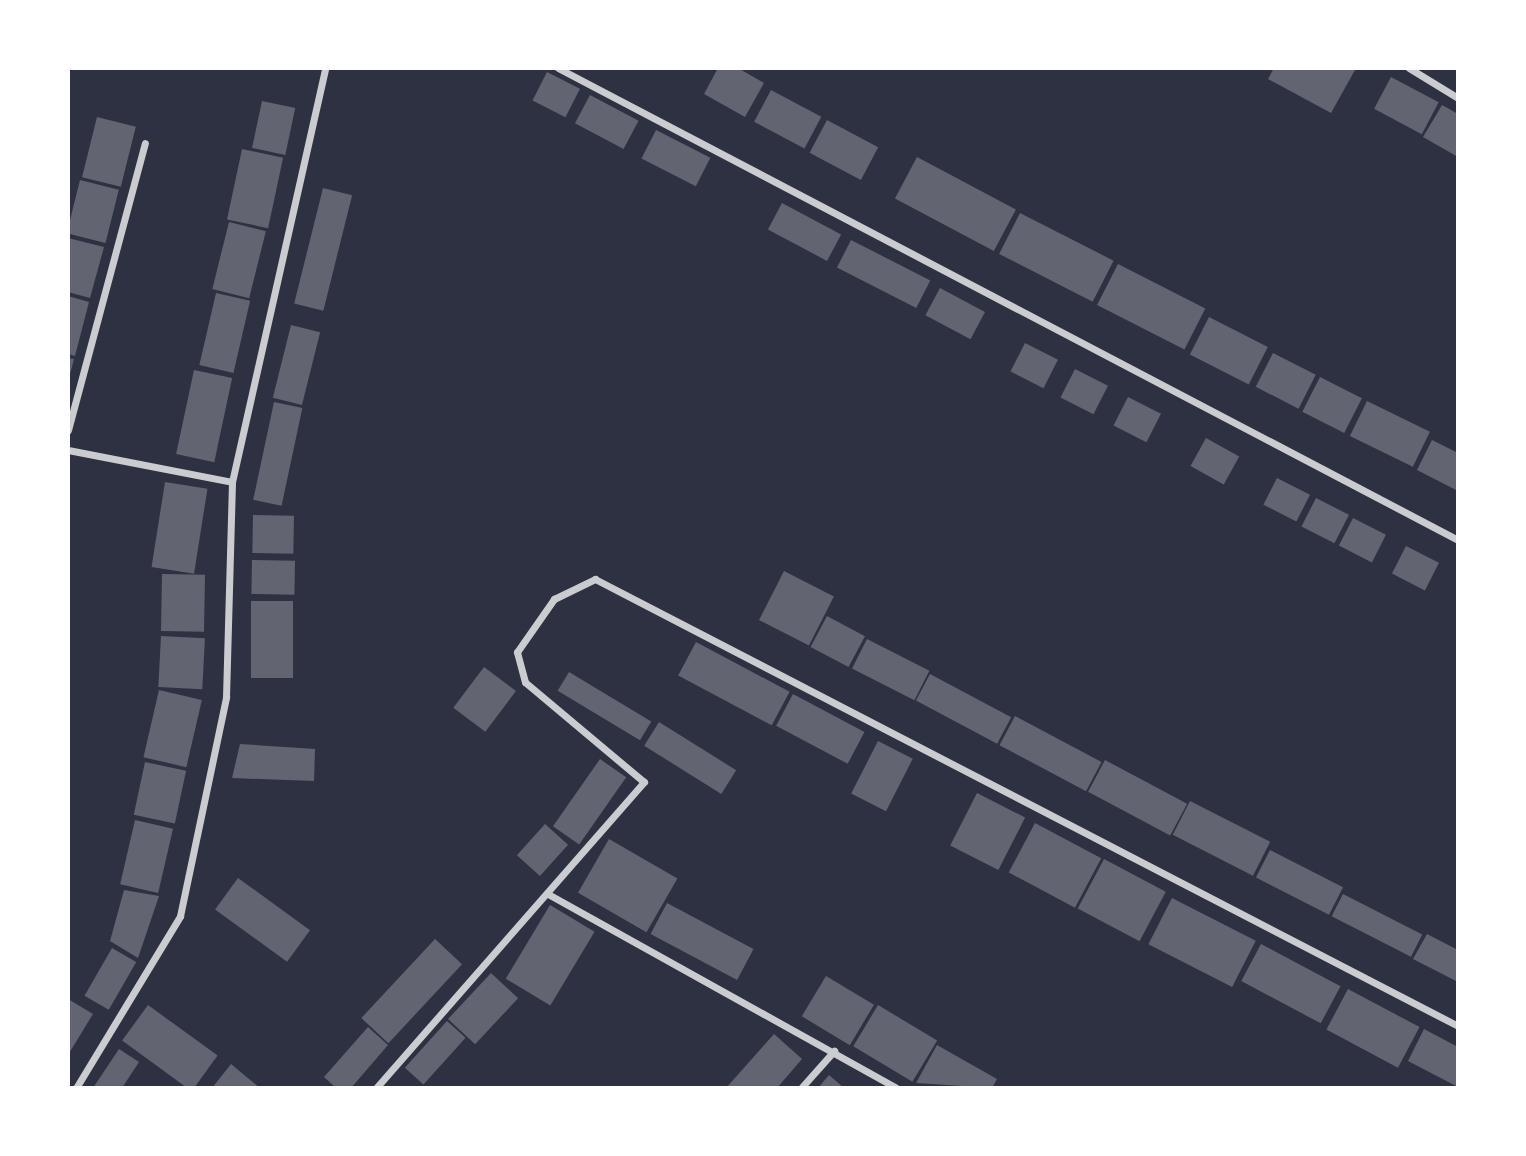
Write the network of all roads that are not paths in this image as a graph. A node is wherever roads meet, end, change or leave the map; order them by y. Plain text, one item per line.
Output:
1 (325, 68) edge
2 (558, 68) edge
3 (1409, 68) edge
4 (1458, 98) edge
5 (145, 143) dead end
6 (68, 430) edge
7 (68, 450) edge
8 (233, 482) junction
9 (1458, 540) edge
10 (548, 894) junction
11 (1458, 1026) edge
12 (834, 1051) junction
13 (76, 1088) edge
14 (376, 1088) edge
15 (801, 1088) edge
16 (896, 1088) edge

1 - 8 street
2 - 9 street
3 - 4 street
5 - 6 street
7 - 8 street
8 - 13 street
10 - 11 street
10 - 12 street
10 - 14 street
12 - 15 street
12 - 16 street

